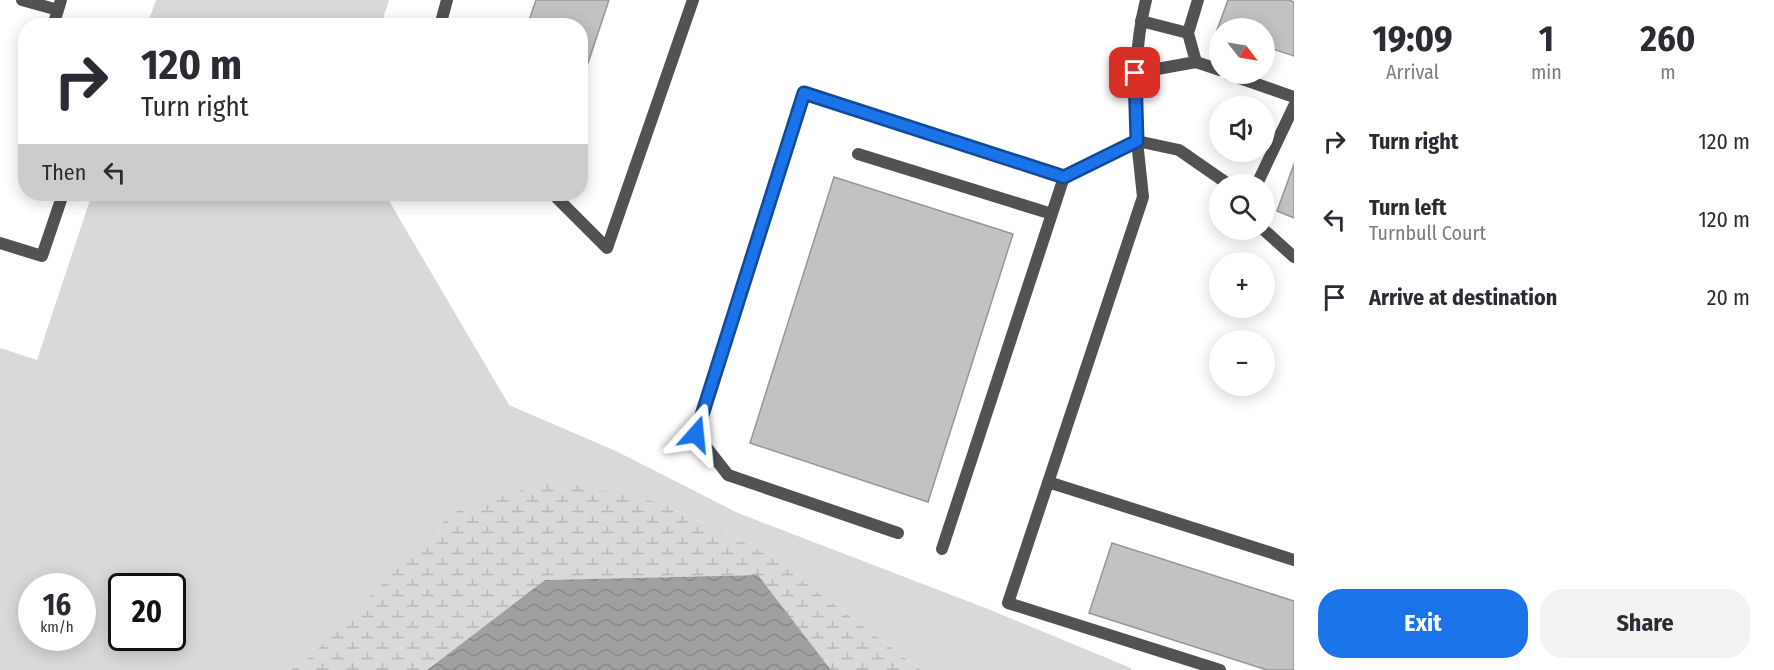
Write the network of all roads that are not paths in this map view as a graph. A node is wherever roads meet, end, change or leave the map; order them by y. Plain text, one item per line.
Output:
1 (22, 0) edge
2 (447, 0) edge
3 (693, 0) edge
4 (1146, 0) edge
5 (1198, 0) edge
6 (59, 5) edge
7 (442, 18) edge
8 (1141, 21) junction
9 (1188, 33) junction
10 (1196, 62) junction
11 (1209, 66) edge
12 (1135, 73) junction
13 (1257, 84) edge
14 (1294, 97) edge
15 (1294, 106) edge
16 (1137, 141) junction
17 (858, 154) dead end
18 (1214, 174) edge
19 (1262, 174) edge
20 (1064, 177) junction
21 (61, 201) edge
22 (560, 201) edge
23 (1052, 214) junction
24 (1275, 240) edge
25 (0, 243) edge
26 (1294, 257) edge
27 (1048, 482) junction
28 (898, 533) dead end
29 (942, 549) dead end
30 (1294, 560) edge
31 (1220, 670) edge

1 - 6 street
2 - 7 street
3 - 22 street
4 - 8 street
5 - 9 street
8 - 9 street
8 - 12 street
9 - 10 street
10 - 11 street
10 - 12 street
12 - 16 street
13 - 14 street
15 - 19 street
16 - 18 street
16 - 20 street
16 - 27 street
17 - 23 street
20 - 23 street
20 - 28 street
21 - 25 street
23 - 29 street
24 - 26 street
27 - 30 street
27 - 31 street

